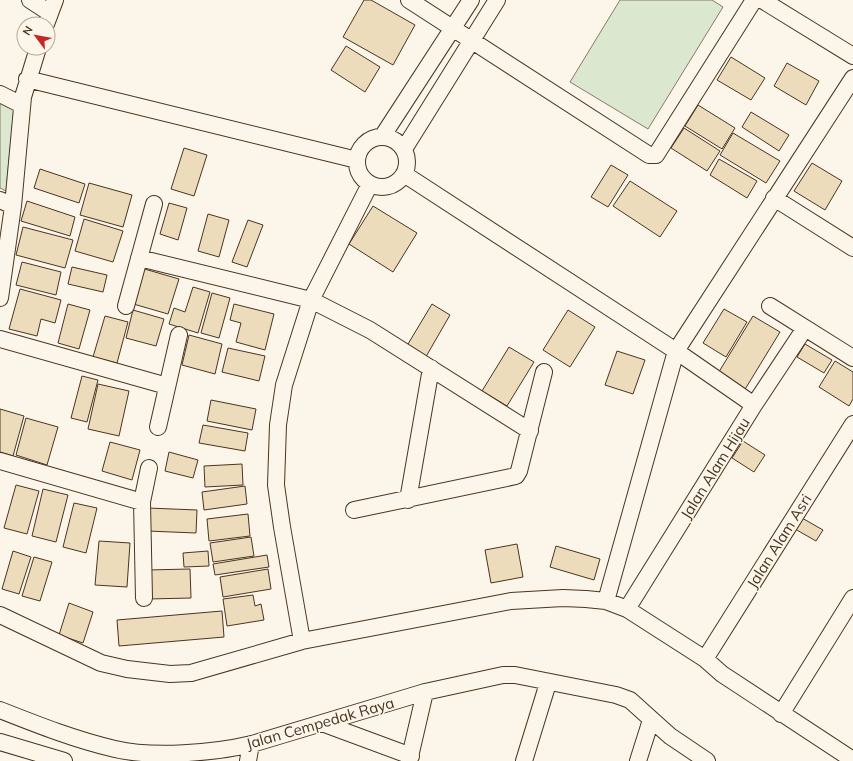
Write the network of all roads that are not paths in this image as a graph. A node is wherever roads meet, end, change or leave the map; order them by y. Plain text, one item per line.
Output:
1 (30, 0) edge
2 (409, 0) edge
3 (471, 0) edge
4 (497, 0) edge
5 (754, 0) edge
6 (762, 0) edge
7 (50, 12) edge
8 (453, 29) junction
9 (471, 40) junction
10 (35, 56) edge
11 (853, 56) edge
12 (853, 78) edge
13 (27, 80) junction
14 (0, 94) edge
15 (22, 105) junction
16 (382, 136) junction
17 (404, 149) junction
18 (357, 160) junction
19 (404, 174) junction
20 (370, 184) junction
21 (774, 198) junction
22 (6, 203) edge
23 (154, 204) dead end
24 (853, 248) edge
25 (139, 258) junction
26 (0, 298) edge
27 (311, 300) junction
28 (126, 306) dead end
29 (770, 306) dead end
30 (804, 328) junction
31 (179, 335) dead end
32 (0, 339) edge
33 (676, 352) junction
34 (853, 358) edge
35 (431, 368) junction
36 (544, 372) dead end
37 (167, 386) junction
38 (754, 405) junction
39 (853, 424) edge
40 (158, 427) dead end
41 (530, 431) junction
42 (0, 461) edge
43 (149, 468) dead end
44 (408, 500) junction
45 (142, 502) junction
46 (354, 510) dead end
47 (144, 598) dead end
48 (853, 598) edge
49 (606, 601) junction
50 (627, 609) junction
51 (0, 615) edge
52 (302, 641) junction
53 (705, 659) junction
54 (548, 683) junction
55 (425, 692) junction
56 (0, 710) edge
57 (781, 714) junction
58 (651, 720) junction
59 (322, 723) junction
60 (40, 726) junction
61 (0, 742) edge
62 (251, 744) junction
63 (33, 752) junction
64 (410, 759) edge
65 (853, 760) edge
66 (64, 761) edge
67 (248, 761) edge
68 (524, 761) edge
69 (638, 761) edge
70 (707, 761) edge

1 - 7 street
2 - 8 street
3 - 8 street
4 - 9 street
5 - 9 street
6 - 11 street
8 - 9 street
8 - 16 street
9 - 17 street
10 - 13 street
12 - 21 street
13 - 15 street
13 - 18 street
14 - 15 street
15 - 22 street
16 - 17 street
16 - 18 street
17 - 19 street
18 - 20 street
19 - 20 street
19 - 33 street
20 - 27 street
21 - 24 street
21 - 33 street
22 - 26 street
23 - 25 street
25 - 27 street
25 - 28 street
27 - 35 street
27 - 52 street
29 - 30 street
30 - 34 street
30 - 38 street, Jalan Alam Hijau
31 - 37 street
32 - 37 street
33 - 38 street
33 - 49 street
35 - 41 street
35 - 44 street
36 - 41 street
37 - 40 street
38 - 50 street, Jalan Alam Hijau
39 - 53 street, Jalan Alam Asri
41 - 44 street
42 - 45 street
43 - 45 street
44 - 46 street
45 - 47 street
48 - 57 street
49 - 50 street
49 - 52 street
50 - 53 street
51 - 52 street
53 - 57 street
54 - 55 street, Jalan Cempedak Raya
54 - 58 street, Jalan Cempedak Raya
54 - 68 street
55 - 59 street, Jalan Cempedak Raya
55 - 64 street
56 - 60 street, Jalan Cempedak Raya
57 - 65 street
58 - 69 street
58 - 70 street, Jalan Cempedak Raya
59 - 62 street, Jalan Cempedak Raya
59 - 64 street
60 - 62 street, Jalan Cempedak Raya
60 - 63 street
61 - 63 street
62 - 67 street
63 - 66 street

